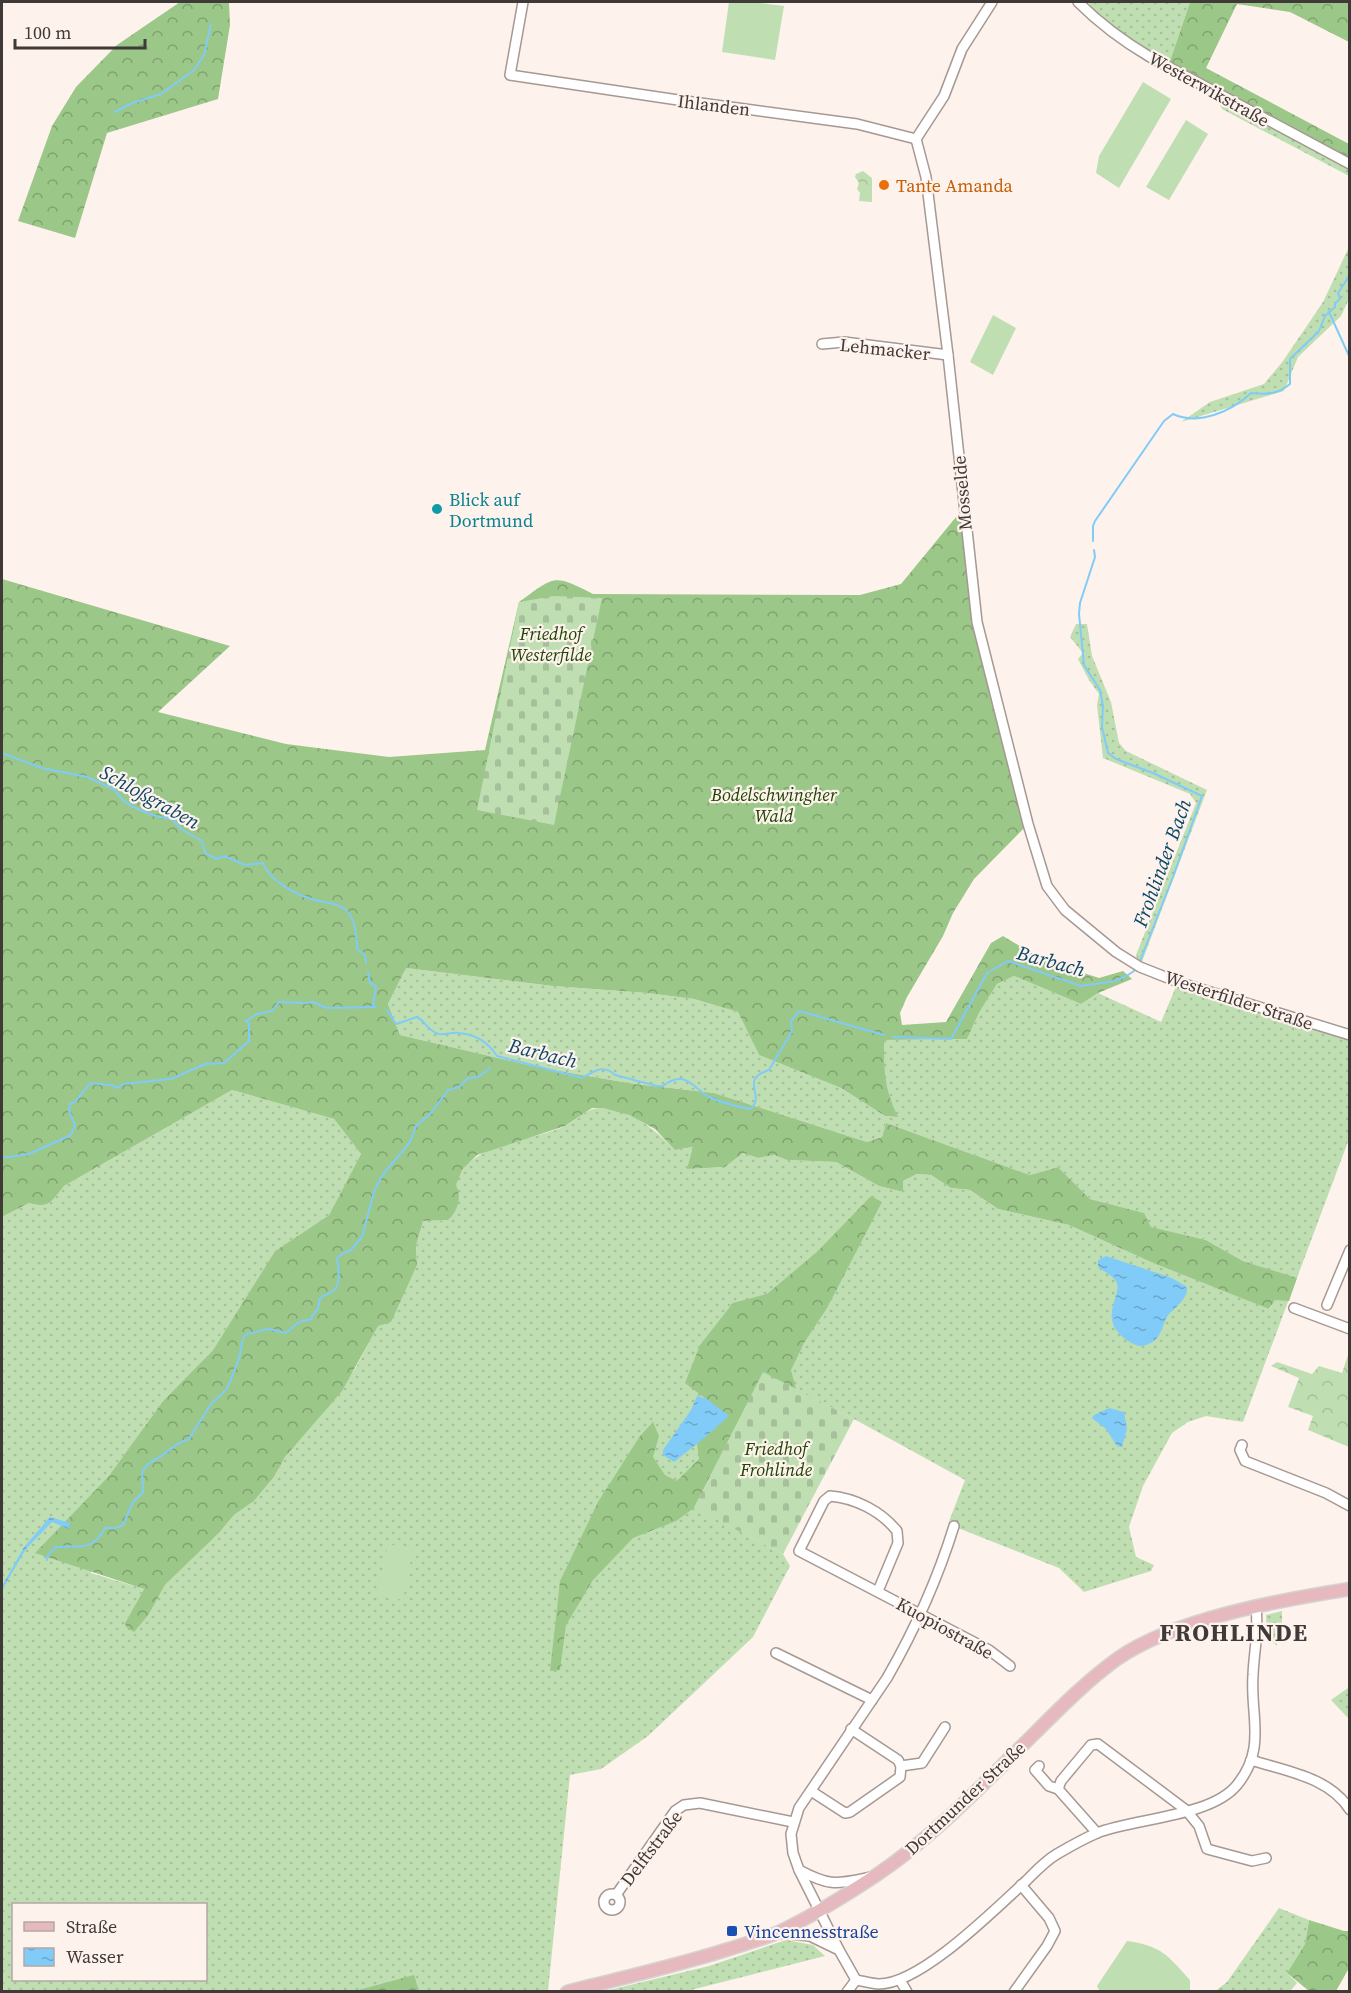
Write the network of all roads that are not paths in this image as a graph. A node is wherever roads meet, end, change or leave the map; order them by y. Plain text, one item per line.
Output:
1 (523, 2) edge
2 (992, 2) edge
3 (1078, 2) edge
4 (916, 139) junction
5 (1350, 164) edge
6 (822, 344) dead end
7 (948, 355) junction
8 (1129, 961) joint
9 (1350, 1035) edge
10 (1350, 1250) edge
11 (1340, 1273) junction
12 (1350, 1277) edge
13 (1327, 1305) dead end
14 (1294, 1308) dead end
15 (1350, 1329) edge
16 (1242, 1445) dead end
17 (1350, 1506) edge
18 (954, 1526) dead end
19 (1350, 1589) edge
20 (878, 1592) junction
21 (1256, 1608) junction
22 (920, 1613) junction
23 (776, 1653) dead end
24 (1010, 1666) dead end
25 (872, 1700) junction
26 (945, 1727) dead end
27 (852, 1729) junction
28 (1251, 1760) junction
29 (901, 1766) junction
30 (1039, 1766) dead end
31 (1058, 1789) junction
32 (811, 1791) junction
33 (1186, 1810) junction
34 (1350, 1810) edge
35 (793, 1822) junction
36 (1097, 1833) junction
37 (1266, 1858) dead end
38 (799, 1870) junction
39 (875, 1876) junction
40 (1021, 1885) junction
41 (616, 1895) dead end
42 (819, 1910) junction
43 (775, 1933) junction
44 (839, 1950) junction
45 (856, 1980) junction
46 (900, 1980) junction
47 (567, 1992) edge
48 (847, 1992) edge
49 (908, 1992) edge
50 (1014, 1992) edge

1 - 4 street, Ihlanden
2 - 4 street
3 - 5 street, Westerwikstraße
4 - 7 street, Mosselde
6 - 7 street, Lehmacker
7 - 8 street, Mosselde
8 - 9 street, Westerfilder Straße
10 - 11 street
11 - 12 street
11 - 13 street
14 - 15 street
16 - 17 street
18 - 22 street
19 - 21 main road, Dortmunder Straße
20 - 20 street, Kuopiostraße
20 - 22 street, Kuopiostraße
21 - 28 street
21 - 39 main road, Dortmunder Straße
22 - 24 street, Kuopiostraße
22 - 25 street
23 - 25 street
25 - 27 street
26 - 29 street
27 - 29 street
27 - 32 street
28 - 33 street
28 - 34 street
29 - 32 street
30 - 31 street
31 - 33 street
31 - 36 street
32 - 35 street
33 - 36 street
33 - 37 street
35 - 38 street
35 - 41 street, Delftstraße
36 - 40 street
38 - 39 street
38 - 42 street
39 - 42 main road, Dortmunder Straße
40 - 46 street
40 - 50 street
42 - 43 main road, Dortmunder Straße
42 - 44 street
43 - 44 street
43 - 47 main road, Dortmunder Straße
44 - 45 street
45 - 46 street
45 - 48 street
46 - 49 street

